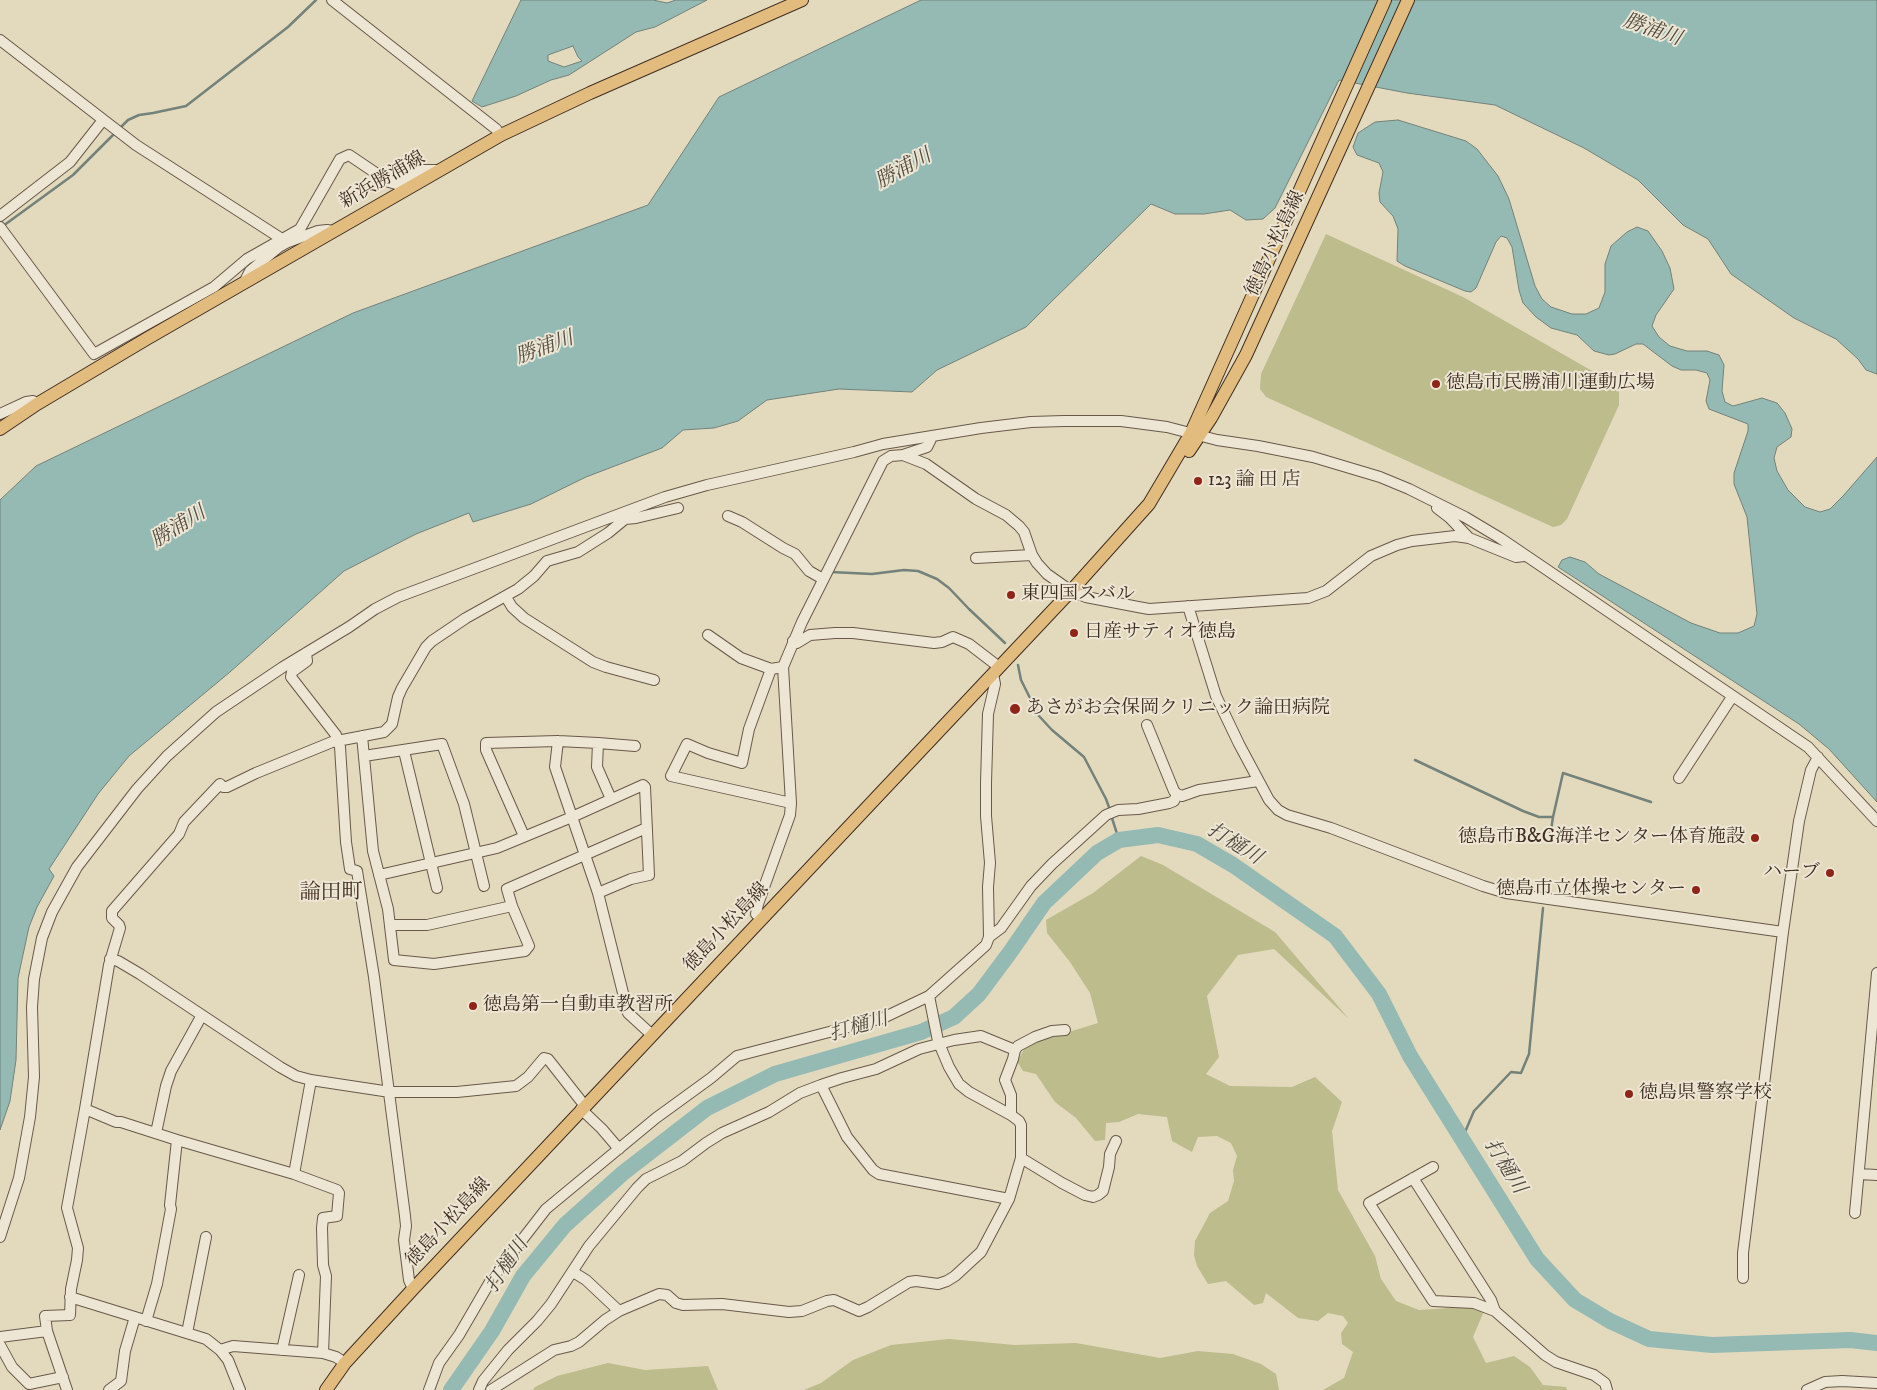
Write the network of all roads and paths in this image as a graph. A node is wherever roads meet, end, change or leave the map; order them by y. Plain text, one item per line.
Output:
1 (332, 0) edge
2 (802, 0) edge
3 (1385, 0) edge
4 (1408, 0) edge
5 (0, 40) edge
6 (103, 120) junction
7 (501, 135) junction
8 (438, 170) junction
9 (0, 216) edge
10 (0, 227) edge
11 (333, 231) junction
12 (285, 241) junction
13 (244, 283) junction
14 (37, 404) junction
15 (0, 414) edge
16 (1206, 415) junction
17 (0, 429) edge
18 (1196, 434) junction
19 (932, 437) junction
20 (868, 449) junction
21 (903, 455) junction
22 (891, 456) junction
23 (1430, 499) junction
24 (678, 508) dead end
25 (624, 516) junction
26 (728, 516) dead end
27 (1469, 538) junction
28 (1032, 555) junction
29 (1524, 556) junction
30 (976, 558) dead end
31 (823, 579) junction
32 (1071, 591) junction
33 (506, 597) junction
34 (1188, 606) junction
35 (708, 635) dead end
36 (793, 641) junction
37 (306, 653) junction
38 (783, 667) junction
39 (770, 669) junction
40 (996, 670) junction
41 (654, 680) dead end
42 (1732, 697) junction
43 (1147, 725) dead end
44 (362, 736) junction
45 (339, 741) junction
46 (558, 741) junction
47 (598, 743) junction
48 (635, 746) dead end
49 (404, 751) junction
50 (364, 756) junction
51 (1818, 757) junction
52 (1679, 778) dead end
53 (1258, 781) junction
54 (1177, 794) junction
55 (611, 799) junction
56 (791, 803) junction
57 (572, 817) junction
58 (1877, 821) edge
59 (647, 830) junction
60 (524, 836) junction
61 (475, 853) junction
62 (586, 856) junction
63 (432, 864) junction
64 (379, 875) junction
65 (484, 886) dead end
66 (436, 888) dead end
67 (598, 893) junction
68 (512, 906) junction
69 (762, 918) junction
70 (390, 925) junction
71 (1783, 932) junction
72 (989, 937) junction
73 (110, 960) junction
74 (1877, 973) edge
75 (929, 999) junction
76 (202, 1015) junction
77 (1065, 1030) dead end
78 (652, 1035) junction
79 (939, 1042) junction
80 (1014, 1050) junction
81 (310, 1080) junction
82 (821, 1085) junction
83 (390, 1092) junction
84 (583, 1108) junction
85 (85, 1109) junction
86 (1011, 1115) junction
87 (156, 1133) junction
88 (177, 1140) junction
89 (1116, 1141) dead end
90 (618, 1149) junction
91 (1021, 1158) junction
92 (1433, 1167) dead end
93 (294, 1174) junction
94 (1859, 1174) junction
95 (1877, 1175) edge
96 (1413, 1178) junction
97 (1008, 1199) junction
98 (1856, 1213) dead end
99 (0, 1237) edge
100 (206, 1237) dead end
101 (573, 1272) junction
102 (299, 1275) dead end
103 (1743, 1278) dead end
104 (413, 1289) junction
105 (70, 1297) junction
106 (620, 1311) junction
107 (1495, 1311) junction
108 (135, 1317) junction
109 (146, 1321) junction
110 (47, 1331) junction
111 (187, 1333) junction
112 (0, 1337) edge
113 (0, 1345) edge
114 (220, 1350) junction
115 (282, 1350) junction
116 (324, 1353) junction
117 (345, 1363) junction
118 (62, 1377) junction
119 (1877, 1383) edge
120 (67, 1390) edge
121 (110, 1390) edge
122 (240, 1390) edge
123 (326, 1390) edge
124 (429, 1390) edge
125 (479, 1390) edge
126 (491, 1390) edge
127 (1607, 1390) edge
128 (1807, 1390) edge

1 - 7 street
2 - 7 main road, 新浜勝浦線
3 - 16 main road, 徳島小松島線
4 - 16 main road, 徳島小松島線
5 - 6 street
6 - 9 street
6 - 12 street
7 - 8 main road, 新浜勝浦線
8 - 11 main road, 新浜勝浦線
8 - 12 street
10 - 12 street
11 - 12 street
11 - 13 main road, 新浜勝浦線
12 - 13 street
13 - 14 main road, 新浜勝浦線
14 - 15 street
14 - 17 main road, 新浜勝浦線
16 - 18 main road, 徳島小松島線
18 - 19 street
18 - 23 street
18 - 32 main road, 徳島小松島線
19 - 20 street
19 - 21 street
20 - 22 street
20 - 25 street
21 - 22 street
21 - 28 street
22 - 31 street
23 - 27 street
23 - 29 street
24 - 25 street
25 - 33 street
25 - 37 street
26 - 31 street
27 - 29 street
27 - 34 street
28 - 30 street
28 - 32 street
29 - 42 street
31 - 36 street
32 - 34 street
32 - 40 main road, 徳島小松島線
33 - 41 street
33 - 44 street
34 - 53 street
35 - 39 street
36 - 38 street
36 - 40 street
37 - 45 street
37 - 99 street
38 - 39 street
38 - 56 street
39 - 56 street
40 - 69 main road, 徳島小松島線
40 - 72 street
42 - 51 street
42 - 52 street
43 - 54 street
44 - 45 street
44 - 50 street
45 - 73 street
45 - 83 street
46 - 47 street
46 - 57 street
46 - 60 street
47 - 48 street
47 - 55 street
49 - 50 street
49 - 61 street
49 - 63 street
50 - 64 street
51 - 58 street
51 - 71 street
53 - 54 street
53 - 71 street
54 - 72 street
55 - 57 street
55 - 59 street
56 - 69 street
57 - 60 street
57 - 62 street
59 - 62 street
59 - 67 street
60 - 61 street
61 - 63 street
61 - 65 street
62 - 67 street
62 - 68 street
63 - 64 street
63 - 66 street
64 - 70 street
67 - 78 street
68 - 70 street
68 - 70 street
69 - 78 main road, 徳島小松島線
71 - 103 street
72 - 75 street
73 - 76 street
73 - 85 street
74 - 94 street
75 - 79 street
75 - 90 street
76 - 81 street
76 - 87 street
77 - 80 street
78 - 84 main road, 徳島小松島線
79 - 80 street
79 - 82 street
79 - 86 street
80 - 86 street
81 - 83 street
81 - 93 street
82 - 97 street
82 - 101 street
83 - 84 street
83 - 104 street
84 - 90 street
84 - 104 main road, 徳島小松島線
85 - 87 street
85 - 105 street
86 - 91 street
87 - 88 street
88 - 93 street
88 - 109 street
89 - 91 street
90 - 124 street
91 - 97 street
92 - 96 street
93 - 116 street
94 - 95 street
94 - 98 street
96 - 107 street
96 - 107 street
97 - 106 street
100 - 111 street
101 - 106 street
101 - 125 street
102 - 115 street
104 - 117 main road, 徳島小松島線
105 - 108 street
105 - 110 street
106 - 126 street
107 - 127 street
108 - 109 street
108 - 121 street
109 - 111 street
110 - 112 street
110 - 118 street
111 - 114 street
113 - 118 street
114 - 115 street
114 - 122 street
115 - 116 street
116 - 117 street
117 - 123 main road, 徳島小松島線
118 - 120 street
119 - 128 street

